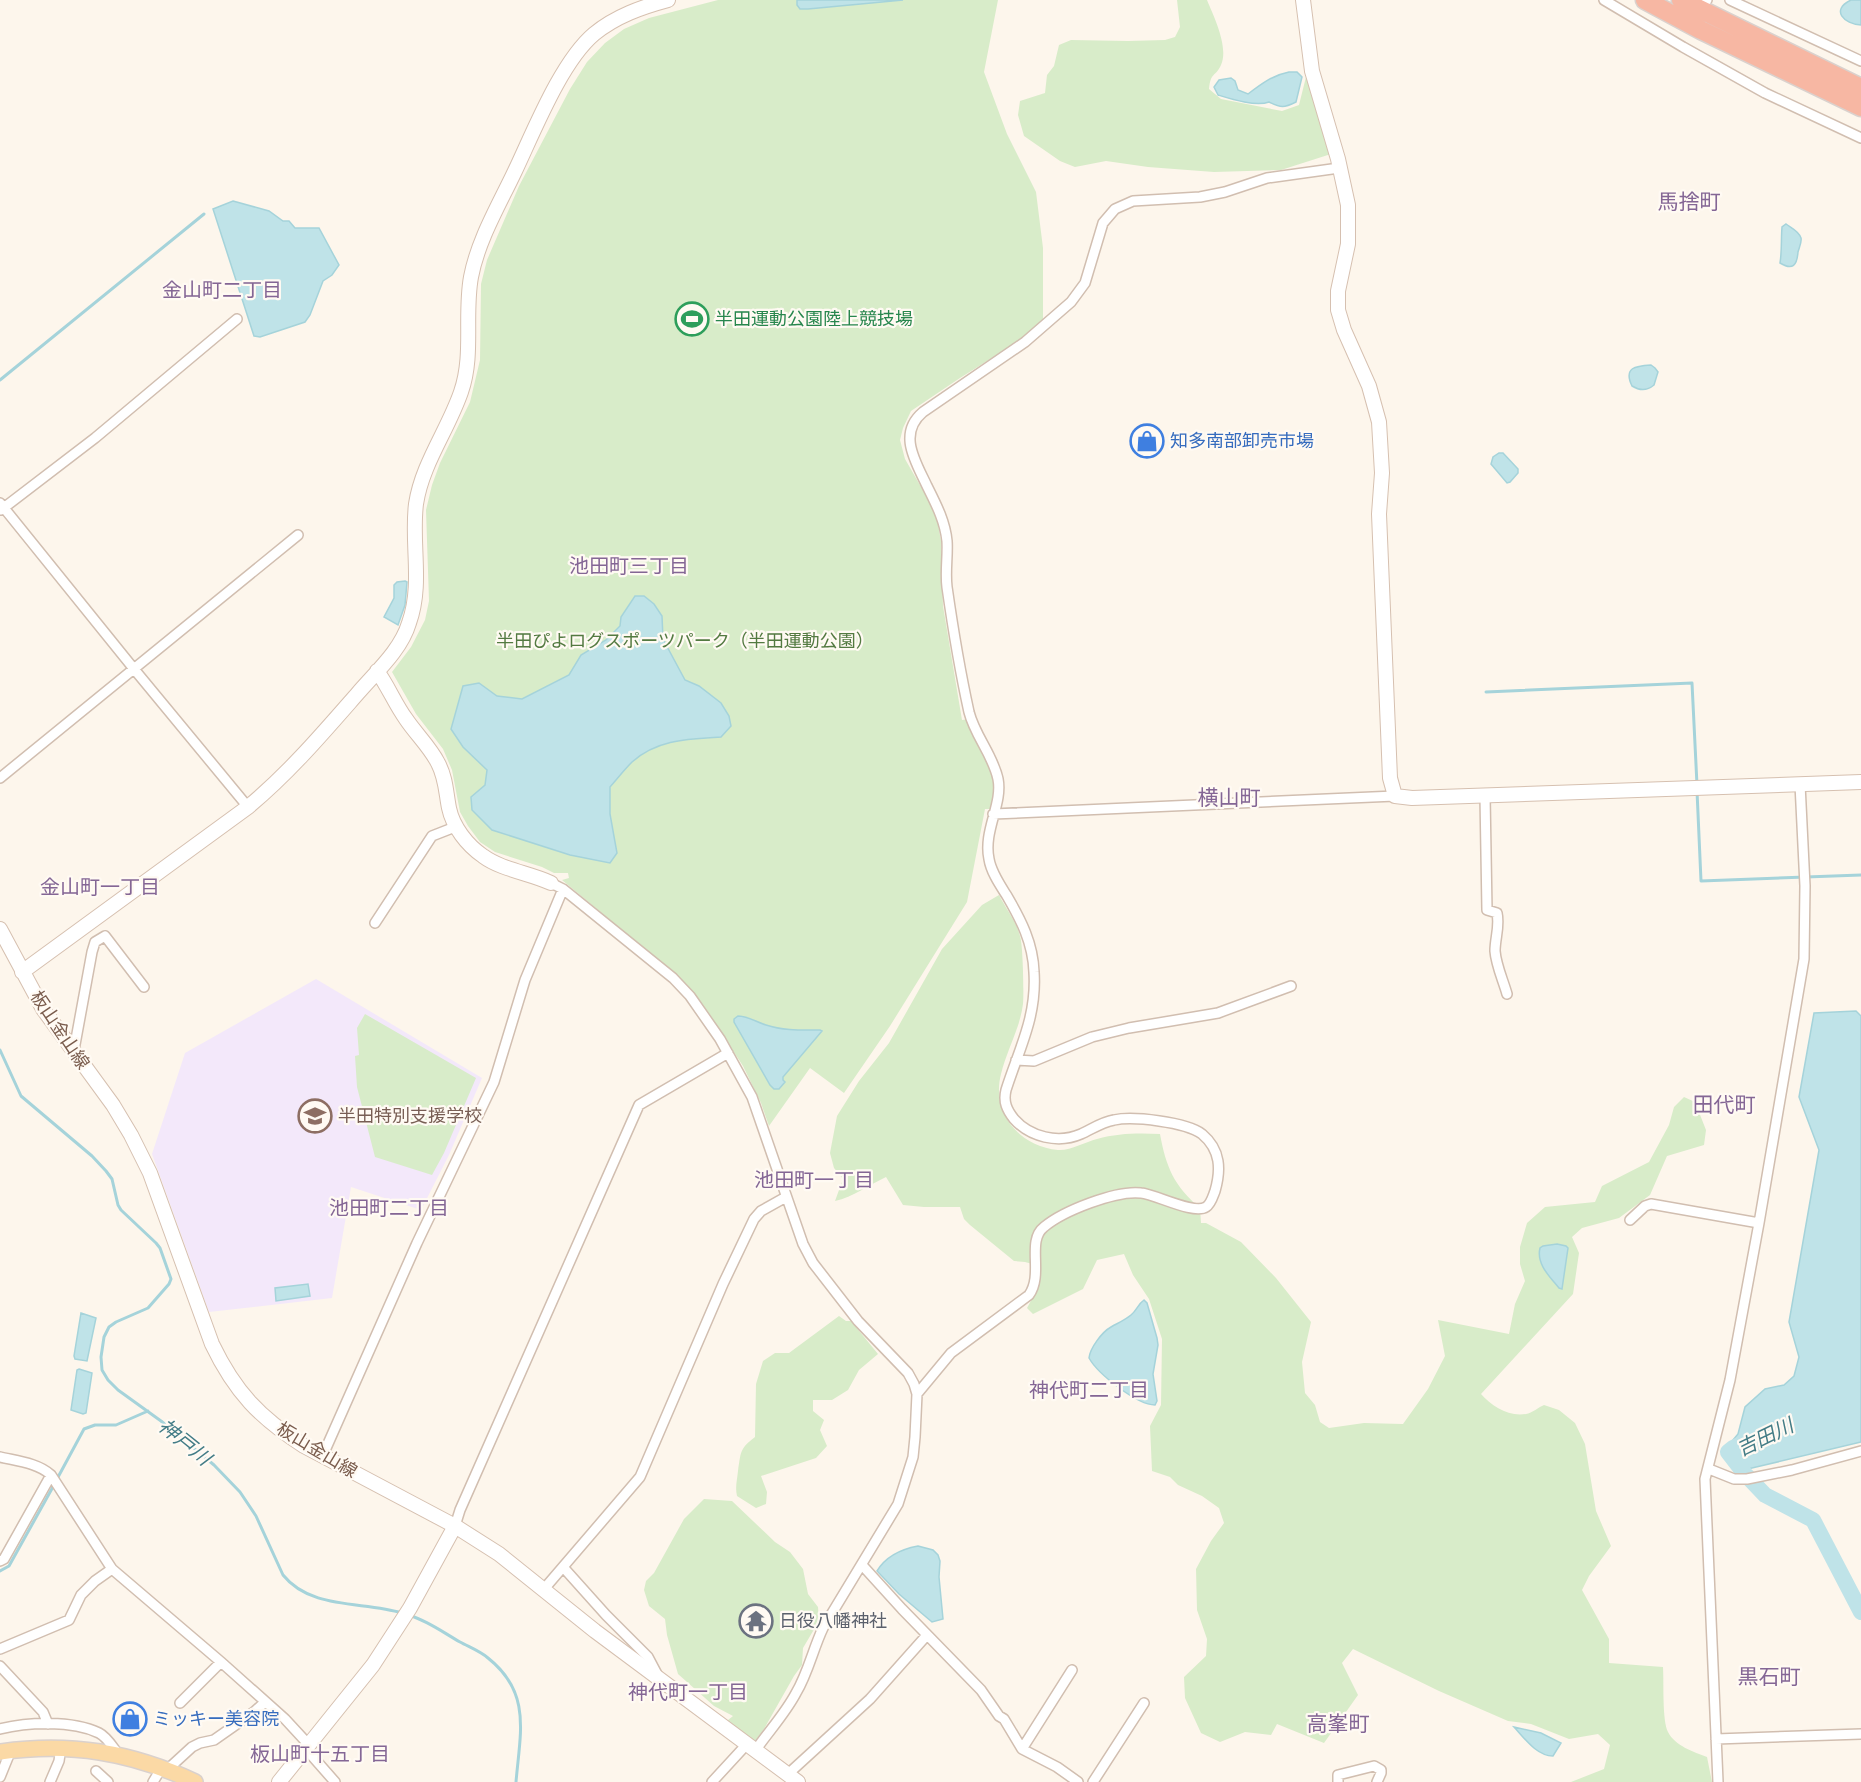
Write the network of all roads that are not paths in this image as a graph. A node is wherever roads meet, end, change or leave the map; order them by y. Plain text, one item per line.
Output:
1 (668, 0) edge
2 (1303, 0) edge
3 (1604, 0) edge
4 (1645, 0) edge
5 (1681, 0) edge
6 (1730, 0) edge
7 (1861, 61) edge
8 (1861, 88) edge
9 (1861, 107) edge
10 (1861, 138) edge
11 (1339, 168) junction
12 (237, 319) dead end
13 (1, 507) edge
14 (298, 535) dead end
15 (134, 669) junction
16 (377, 671) junction
17 (0, 778) edge
18 (1861, 782) edge
19 (1800, 784) junction
20 (1395, 796) junction
21 (1485, 796) junction
22 (248, 807) junction
23 (993, 814) junction
24 (455, 827) junction
25 (557, 886) junction
26 (375, 923) dead end
27 (0, 929) edge
28 (22, 972) junction
29 (1291, 986) dead end
30 (144, 987) dead end
31 (1507, 994) dead end
32 (74, 1050) junction
33 (728, 1053) junction
34 (1016, 1060) junction
35 (786, 1197) junction
36 (1630, 1220) dead end
37 (1759, 1223) junction
38 (917, 1394) junction
39 (1861, 1451) edge
40 (323, 1455) junction
41 (0, 1457) edge
42 (1709, 1469) junction
43 (51, 1475) junction
44 (455, 1526) junction
45 (0, 1561) edge
46 (862, 1565) junction
47 (563, 1567) junction
48 (112, 1569) junction
49 (544, 1589) junction
50 (927, 1635) junction
51 (0, 1649) edge
52 (221, 1662) junction
53 (0, 1666) edge
54 (1072, 1670) dead end
55 (658, 1676) junction
56 (265, 1702) junction
57 (1144, 1702) dead end
58 (180, 1703) dead end
59 (48, 1724) junction
60 (0, 1729) edge
61 (1861, 1734) edge
62 (1716, 1739) junction
63 (61, 1747) junction
64 (308, 1747) junction
65 (751, 1748) junction
66 (1022, 1749) junction
67 (5, 1751) edge
68 (118, 1754) junction
69 (165, 1768) junction
70 (96, 1771) dead end
71 (0, 1777) edge
72 (793, 1778) edge
73 (50, 1782) edge
74 (108, 1782) edge
75 (153, 1782) edge
76 (195, 1782) edge
77 (279, 1782) edge
78 (334, 1782) edge
79 (712, 1782) edge
80 (1078, 1782) edge
81 (1093, 1782) edge
82 (1338, 1782) edge
83 (1377, 1782) edge
84 (1718, 1782) edge

1 - 16 street
2 - 11 street
3 - 10 street
4 - 9 highway
5 - 8 highway
6 - 7 street
11 - 20 street
11 - 23 street
12 - 13 street
13 - 15 street
14 - 15 street
15 - 17 street
15 - 22 street
16 - 22 street
16 - 24 street
18 - 19 street
19 - 21 street
19 - 37 street
20 - 21 street
20 - 23 street
21 - 31 street
22 - 28 street
23 - 34 street
24 - 25 street
24 - 26 street
25 - 33 street
25 - 40 street
27 - 28 street, 板山金山線
28 - 32 street, 板山金山線
29 - 34 street
30 - 32 street
32 - 40 street, 板山金山線
33 - 35 street
33 - 44 street
34 - 38 street
35 - 38 street
35 - 47 street
36 - 37 street
37 - 42 street
38 - 46 street
39 - 42 street
40 - 44 street, 板山金山線
41 - 43 street
42 - 62 street
43 - 45 street
43 - 48 street
44 - 49 street, 板山金山線
44 - 64 street
46 - 50 street
46 - 65 street
47 - 49 street
47 - 55 street
48 - 51 street
48 - 52 street
49 - 55 street, 板山金山線
50 - 66 street
50 - 72 street
52 - 56 street
52 - 58 street
53 - 59 street
54 - 66 street
55 - 65 street, 板山金山線
56 - 64 street
56 - 69 street
57 - 81 street
59 - 60 street
59 - 68 street
61 - 62 street
62 - 84 street
63 - 67 main road
63 - 68 main road
63 - 73 street
64 - 77 street
64 - 78 street
65 - 72 street, 板山金山線
65 - 79 street
66 - 80 street
67 - 71 street
68 - 69 main road
69 - 75 street
69 - 76 main road
70 - 74 street
82 - 83 street

